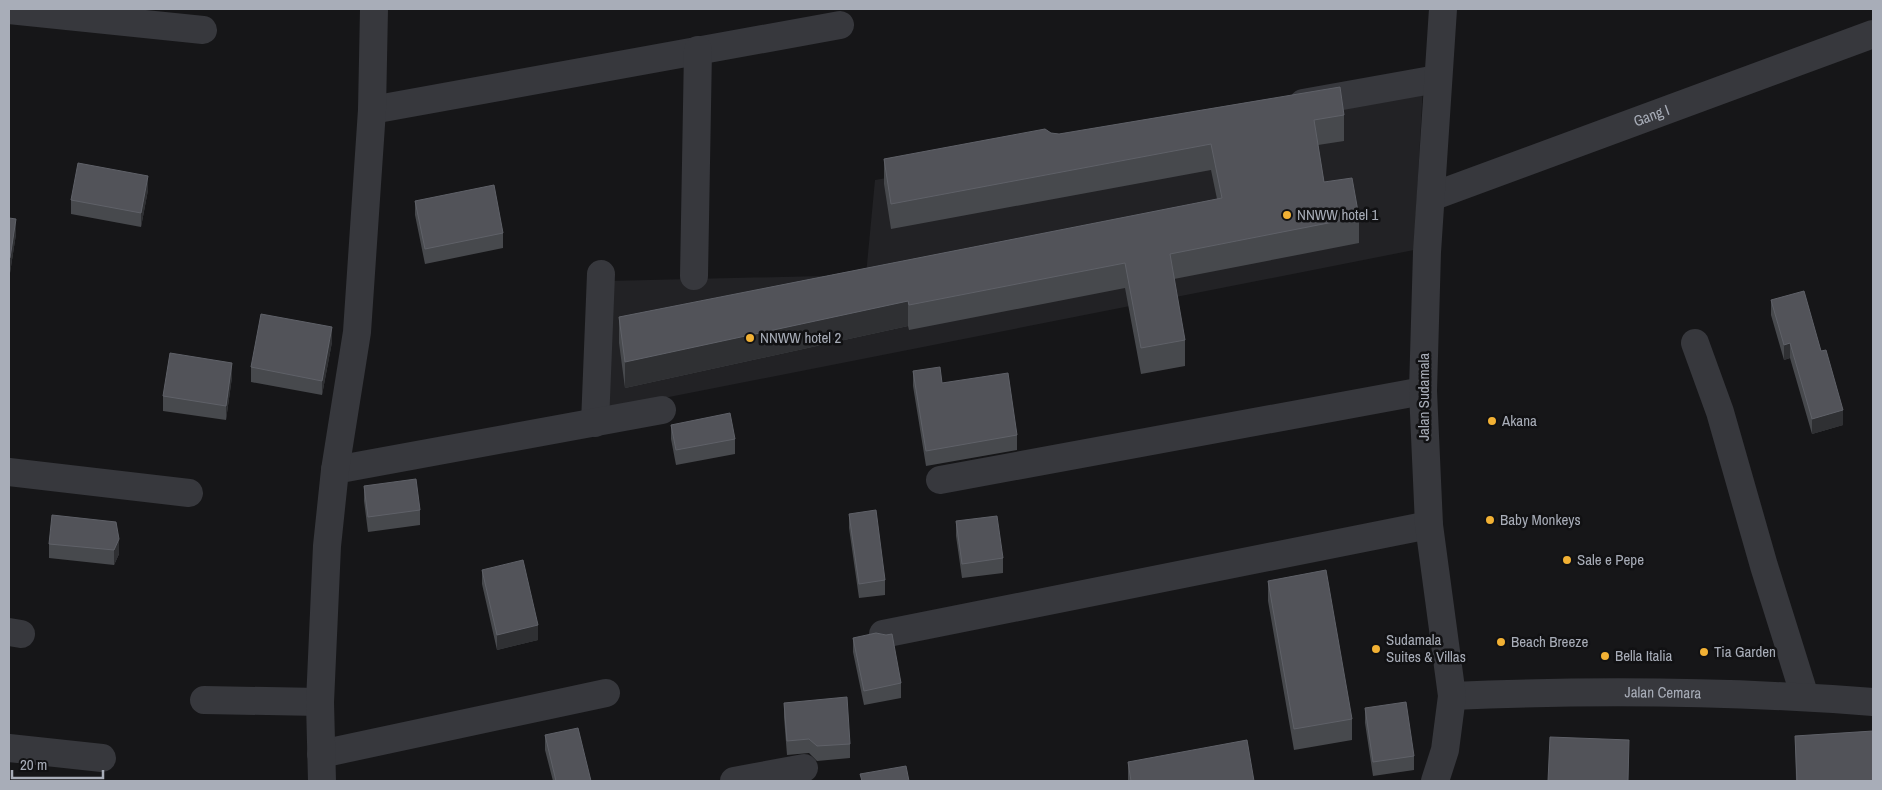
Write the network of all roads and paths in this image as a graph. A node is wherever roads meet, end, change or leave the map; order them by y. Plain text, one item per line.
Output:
1 (374, 9) edge
2 (1443, 9) edge
3 (9, 10) edge
4 (840, 25) dead end
5 (203, 30) dead end
6 (1873, 34) edge
7 (698, 50) junction
8 (1437, 78) junction
9 (1275, 107) edge
10 (372, 110) junction
11 (1431, 197) junction
12 (601, 274) dead end
13 (694, 276) dead end
14 (1695, 343) dead end
15 (1423, 391) junction
16 (662, 410) dead end
17 (595, 423) junction
18 (335, 470) junction
19 (9, 472) edge
20 (940, 480) dead end
21 (189, 493) dead end
22 (1429, 525) junction
23 (884, 634) edge
24 (606, 693) dead end
25 (1452, 696) junction
26 (1805, 697) junction
27 (204, 700) dead end
28 (320, 702) junction
29 (1873, 702) edge
30 (9, 748) edge
31 (321, 754) junction
32 (102, 758) dead end
33 (804, 768) dead end
34 (322, 781) edge
35 (734, 781) edge
36 (1435, 781) edge

1 - 10 street
2 - 8 street, Jalan Sudamala
3 - 5 street
4 - 7 street
6 - 11 street, Gang I
7 - 10 street
7 - 13 street
8 - 9 street
8 - 11 street, Jalan Sudamala
10 - 18 street
11 - 15 street, Jalan Sudamala
12 - 17 street
14 - 26 street
15 - 20 street
15 - 22 street, Jalan Sudamala
16 - 17 street
17 - 18 street
18 - 28 street
19 - 21 street
22 - 23 street
22 - 25 street, Jalan Sudamala
24 - 31 street
25 - 26 street, Jalan Cemara
25 - 36 street, Jalan Sudamala
26 - 29 street, Jalan Cemara
27 - 28 street
28 - 31 street
30 - 32 street
31 - 34 street
33 - 35 street

